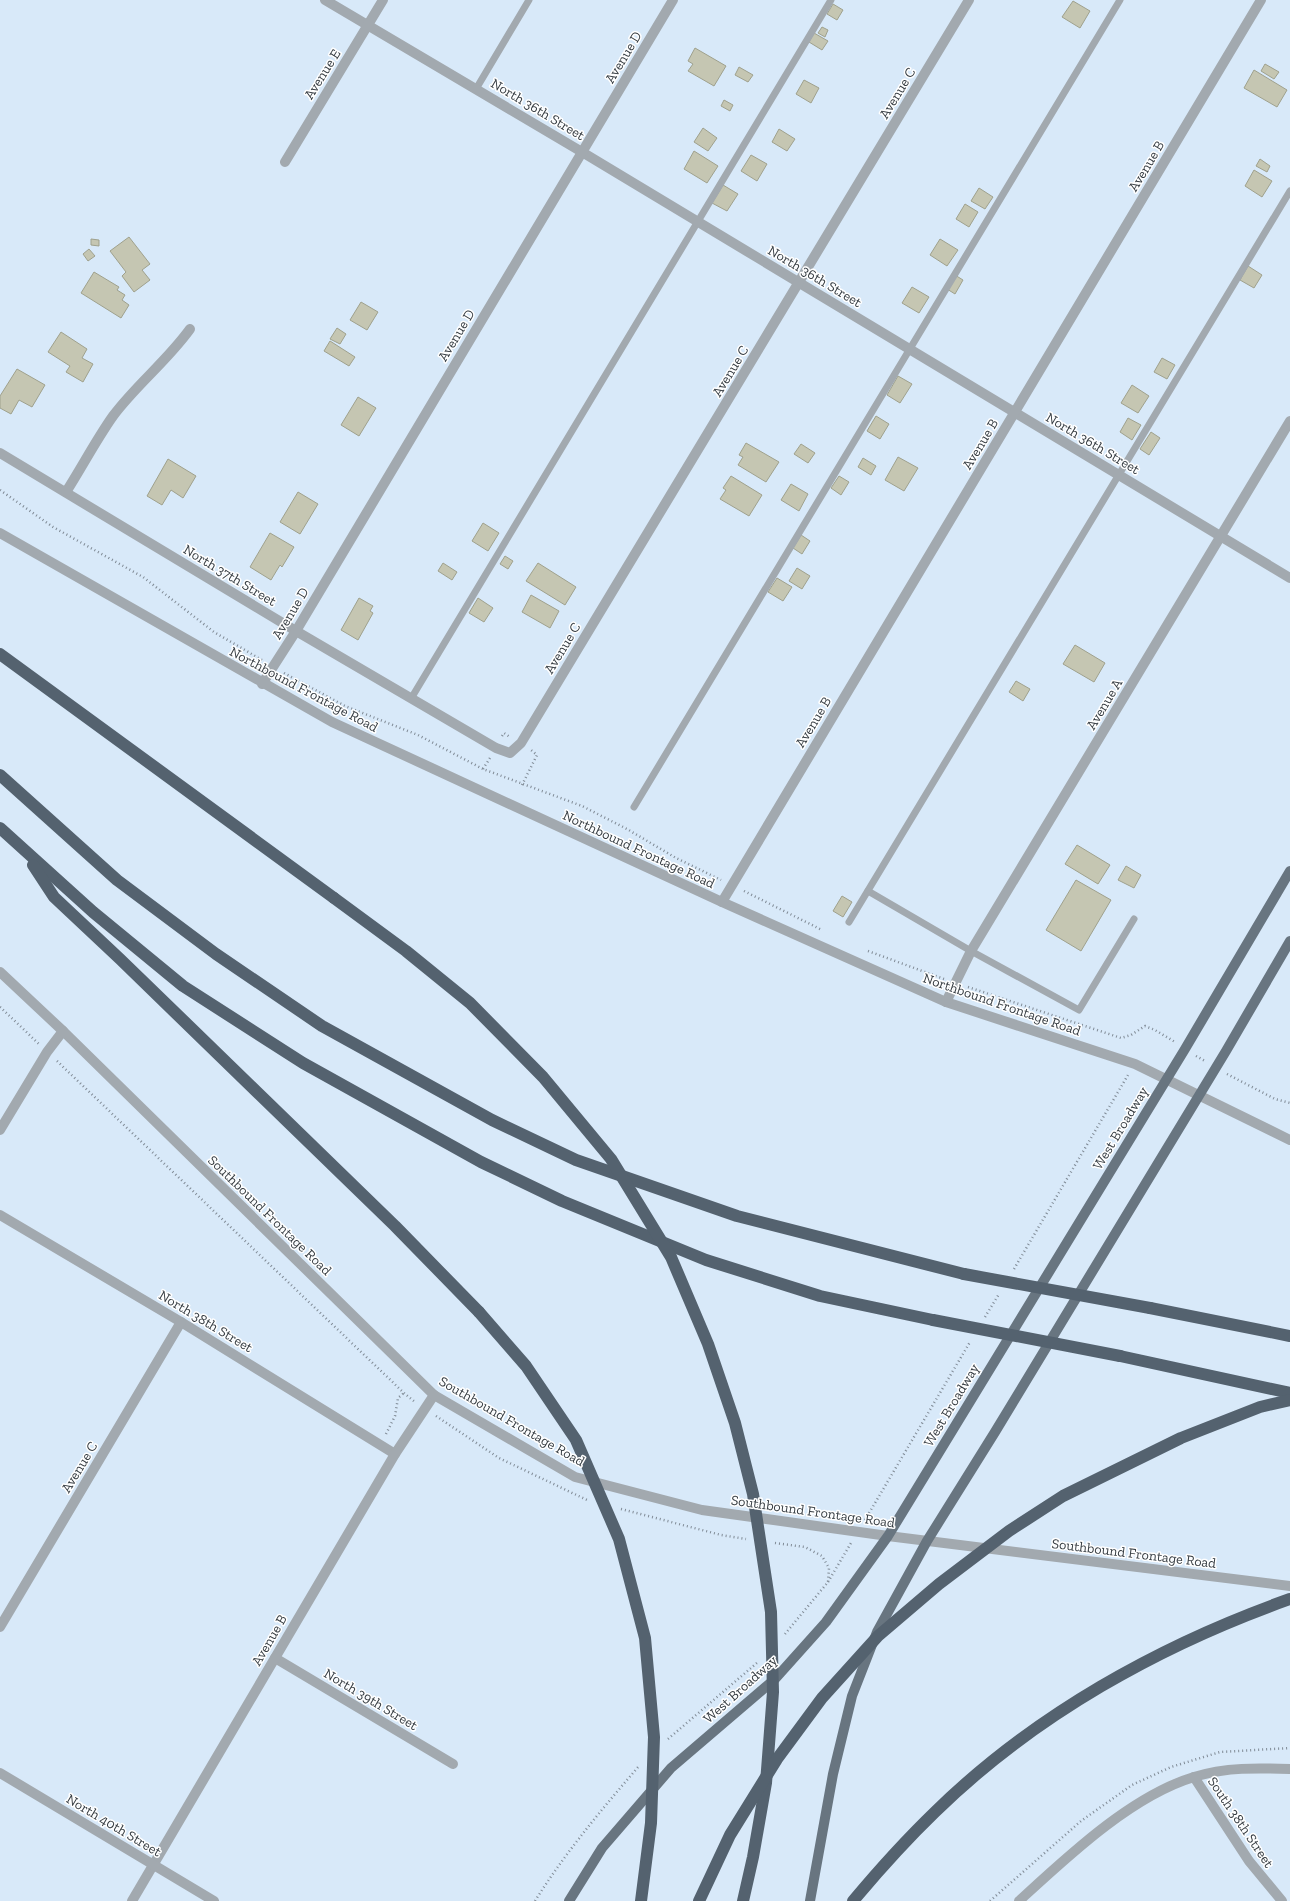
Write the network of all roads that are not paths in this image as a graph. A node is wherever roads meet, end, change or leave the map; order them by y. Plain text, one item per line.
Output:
1 (325, 0) edge
2 (383, 0) edge
3 (529, 0) edge
4 (673, 0) edge
5 (831, 0) edge
6 (969, 0) edge
7 (1120, 0) edge
8 (1261, 0) edge
9 (368, 25) junction
10 (476, 89) junction
11 (582, 152) junction
12 (285, 162) dead end
13 (1290, 191) edge
14 (698, 222) junction
15 (799, 283) junction
16 (190, 330) dead end
17 (910, 349) junction
18 (1015, 412) junction
19 (1290, 421) edge
20 (0, 453) edge
21 (1120, 475) junction
22 (66, 492) junction
23 (0, 533) edge
24 (1221, 536) junction
25 (1290, 578) edge
26 (296, 631) junction
27 (0, 654) edge
28 (262, 684) junction
29 (412, 697) junction
30 (510, 752) joint
31 (0, 775) edge
32 (634, 807) dead end
33 (0, 828) edge
34 (24, 851) junction
35 (1290, 871) edge
36 (868, 891) junction
37 (722, 902) junction
38 (1134, 919) dead end
39 (849, 922) dead end
40 (1290, 941) edge
41 (971, 951) junction
42 (0, 972) edge
43 (946, 1002) junction
44 (63, 1031) junction
45 (1166, 1080) junction
46 (1198, 1096) junction
47 (0, 1130) edge
48 (1290, 1140) edge
49 (0, 1215) edge
50 (181, 1322) junction
51 (1290, 1336) edge
52 (1290, 1393) edge
53 (434, 1395) junction
54 (1290, 1400) edge
55 (395, 1454) junction
56 (888, 1536) junction
57 (927, 1541) junction
58 (1290, 1586) edge
59 (1290, 1599) edge
60 (0, 1627) edge
61 (275, 1658) junction
62 (452, 1764) dead end
63 (1290, 1769) edge
64 (0, 1773) edge
65 (1194, 1777) junction
66 (153, 1865) junction
67 (132, 1901) edge
68 (214, 1901) edge
69 (569, 1901) edge
70 (641, 1901) edge
71 (699, 1901) edge
72 (743, 1901) edge
73 (810, 1901) edge
74 (853, 1901) edge
75 (1019, 1901) edge
76 (1282, 1901) edge

1 - 9 street, North 36th Street
2 - 9 street, Avenue E
3 - 10 lane
4 - 11 street, Avenue D
5 - 14 lane
6 - 15 street, Avenue C
7 - 17 lane
8 - 18 street, Avenue B
9 - 10 street, North 36th Street
9 - 12 street, Avenue E
10 - 11 street, North 36th Street
11 - 14 street, North 36th Street
11 - 26 street, Avenue D
13 - 21 lane
14 - 15 street, North 36th Street
14 - 29 lane
15 - 17 street, North 36th Street
15 - 30 street, Avenue C
16 - 22 street
17 - 18 street, North 36th Street
17 - 32 lane
18 - 21 street, North 36th Street
18 - 37 street, Avenue B
19 - 24 street, Avenue A
20 - 22 street, North 37th Street
21 - 24 street, North 36th Street
21 - 36 lane
22 - 26 street, North 37th Street
23 - 28 street, Northbound Frontage Road
24 - 25 street, North 36th Street
24 - 41 street, Avenue A
26 - 28 street, Avenue D
26 - 29 street, North 37th Street
27 - 72 highway, bridge
28 - 37 street, Northbound Frontage Road
29 - 30 street, North 37th Street
31 - 51 highway, bridge
33 - 34 highway
34 - 52 highway, bridge
34 - 70 highway, bridge
35 - 45 main road, West Broadway
36 - 39 lane
36 - 41 lane
37 - 43 street, Northbound Frontage Road
38 - 41 lane
40 - 46 main road
41 - 43 street, Avenue A
42 - 44 street, Southbound Frontage Road
43 - 45 street, Northbound Frontage Road
44 - 47 street
44 - 53 street, Southbound Frontage Road
45 - 46 street, Northbound Frontage Road
45 - 56 main road, West Broadway
46 - 48 street, Northbound Frontage Road
46 - 57 main road
49 - 50 street, North 38th Street
50 - 55 street, North 38th Street
50 - 60 street, Avenue C
53 - 55 street, Avenue B
53 - 56 street, Southbound Frontage Road
54 - 71 highway, bridge
55 - 61 street, Avenue B
56 - 57 street, Southbound Frontage Road
56 - 69 main road, West Broadway
57 - 58 street, Southbound Frontage Road
57 - 73 main road
59 - 74 highway
61 - 62 street, North 39th Street
61 - 66 street, Avenue B
63 - 65 street
64 - 66 street, North 40th Street
65 - 75 street
65 - 76 street, South 38th Street
66 - 67 street, Avenue B
66 - 68 street, North 40th Street

